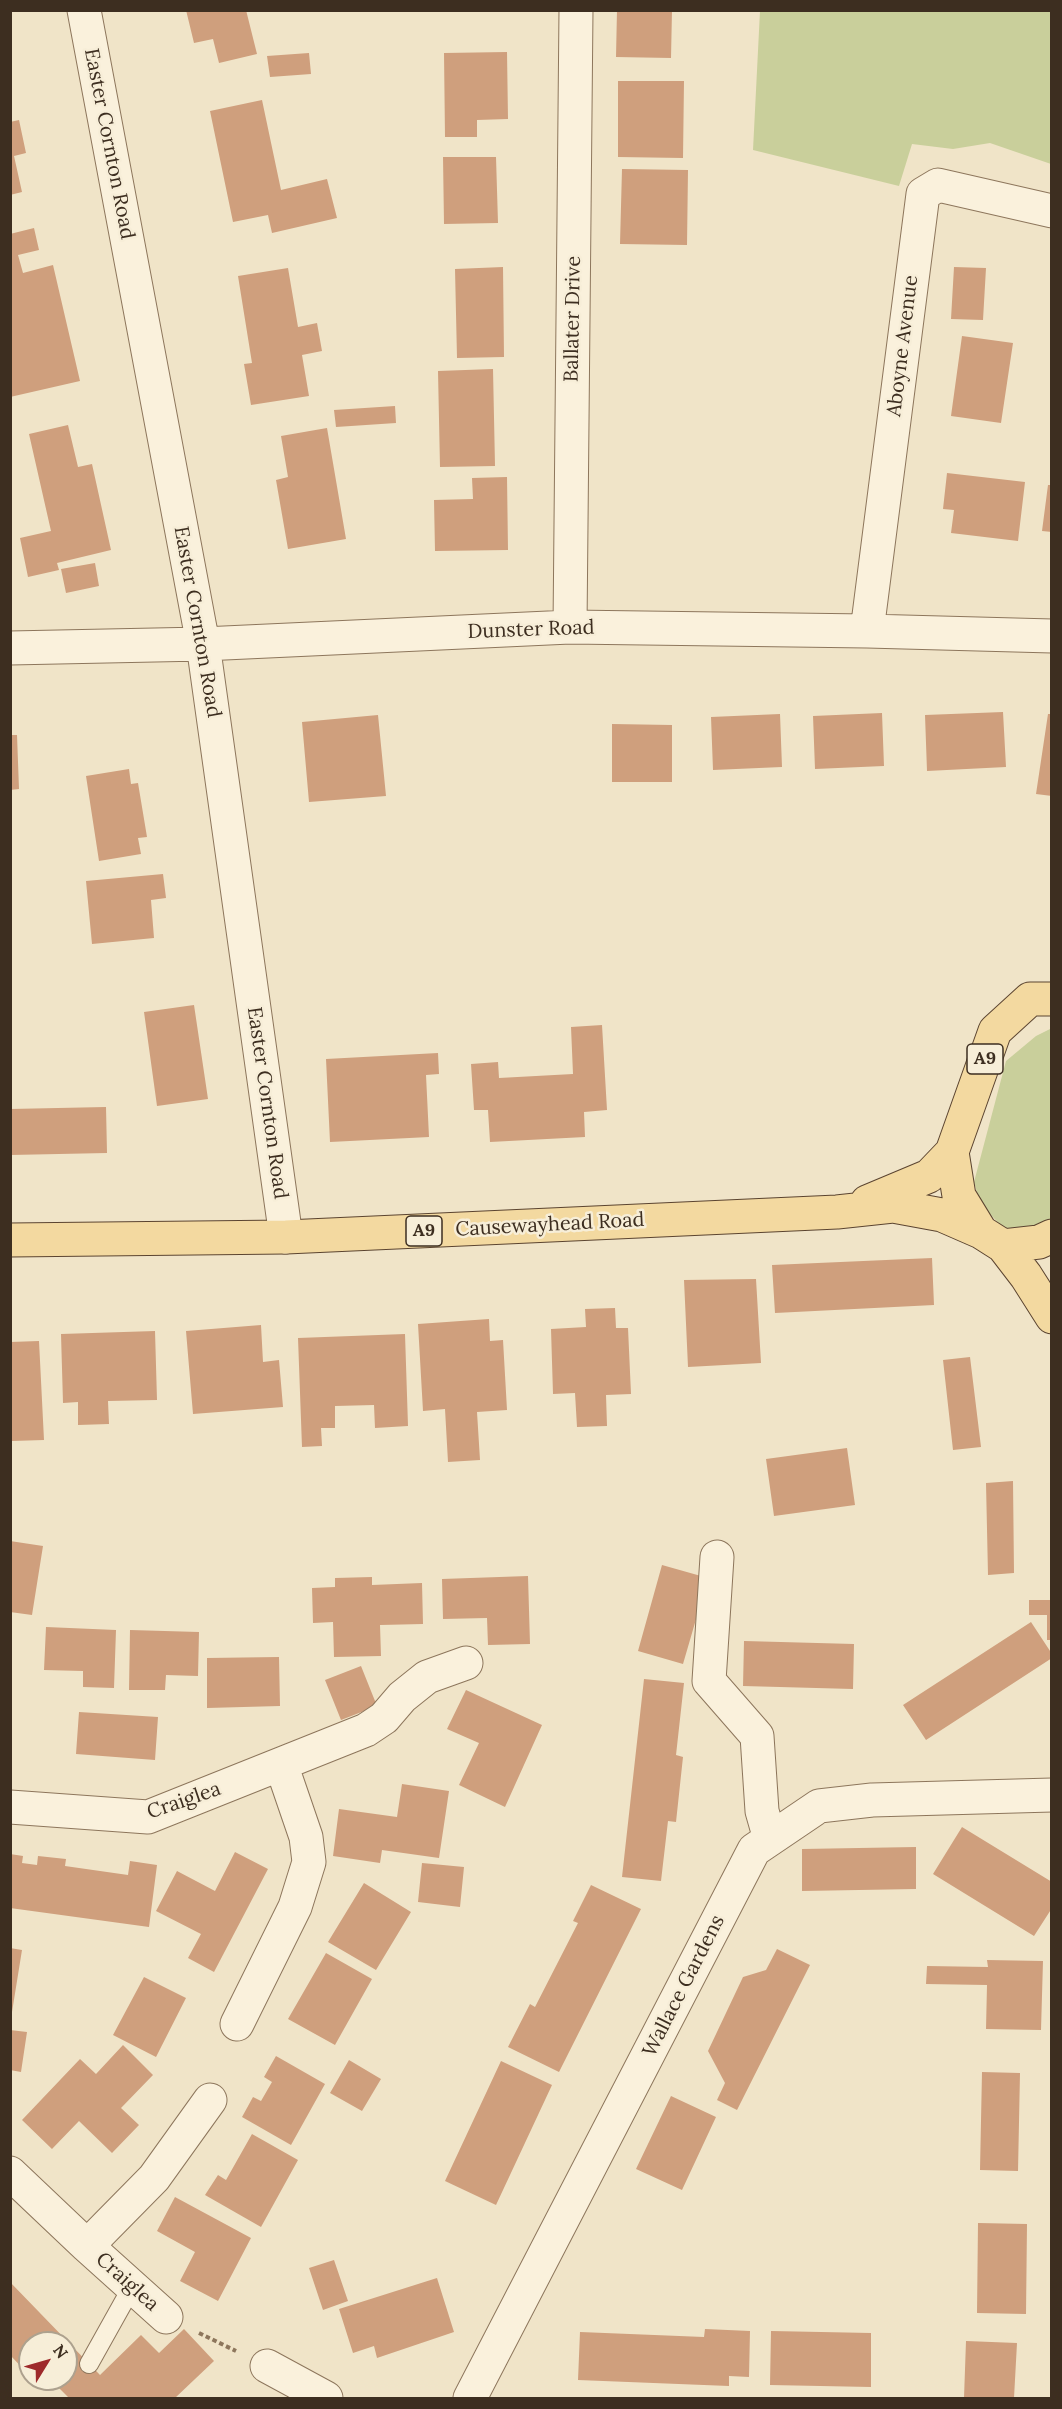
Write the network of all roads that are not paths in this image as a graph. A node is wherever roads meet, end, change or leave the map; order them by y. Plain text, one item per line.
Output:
1 (84, 10) edge
2 (576, 10) edge
3 (1052, 211) edge
4 (570, 627) junction
5 (867, 631) junction
6 (1052, 636) edge
7 (203, 644) junction
8 (10, 648) edge
9 (1044, 994) edge
10 (952, 1152) junction
11 (837, 1212) junction
12 (1052, 1236) edge
13 (286, 1237) junction
14 (992, 1239) junction
15 (10, 1240) edge
16 (1052, 1317) edge
17 (717, 1557) dead end
18 (466, 1664) dead end
19 (281, 1764) junction
20 (1052, 1795) edge
21 (10, 1807) edge
22 (770, 1839) junction
23 (237, 2024) dead end
24 (210, 2100) dead end
25 (10, 2173) edge
26 (87, 2246) junction
27 (132, 2287) junction
28 (166, 2317) road end
29 (89, 2364) dead end
30 (267, 2366) road end
31 (326, 2398) edge
32 (470, 2398) edge

1 - 7 street, Easter Cornton Road
2 - 4 street, Ballater Drive
3 - 5 street, Aboyne Avenue
4 - 5 street, Dunster Road
4 - 7 street, Dunster Road
5 - 6 street, Dunster Road
7 - 8 street, Dunster Road
7 - 13 street, Easter Cornton Road
9 - 10 main road, A9
10 - 11 main road, Causewayhead Road / A9
10 - 14 main road, A9
11 - 13 main road, Causewayhead Road / A9
11 - 14 main road, Causewayhead Road / A9
12 - 14 main road, A9
13 - 15 main road, Causewayhead Road / A9
14 - 16 main road
17 - 22 street
18 - 19 street, Craiglea
19 - 21 street, Craiglea
19 - 23 street
20 - 22 street, Wallace Gardens
22 - 32 street, Wallace Gardens
24 - 26 street, Craiglea
25 - 26 street, Craiglea
26 - 27 street, Craiglea
27 - 28 street, Craiglea
27 - 29 lane
30 - 31 street

